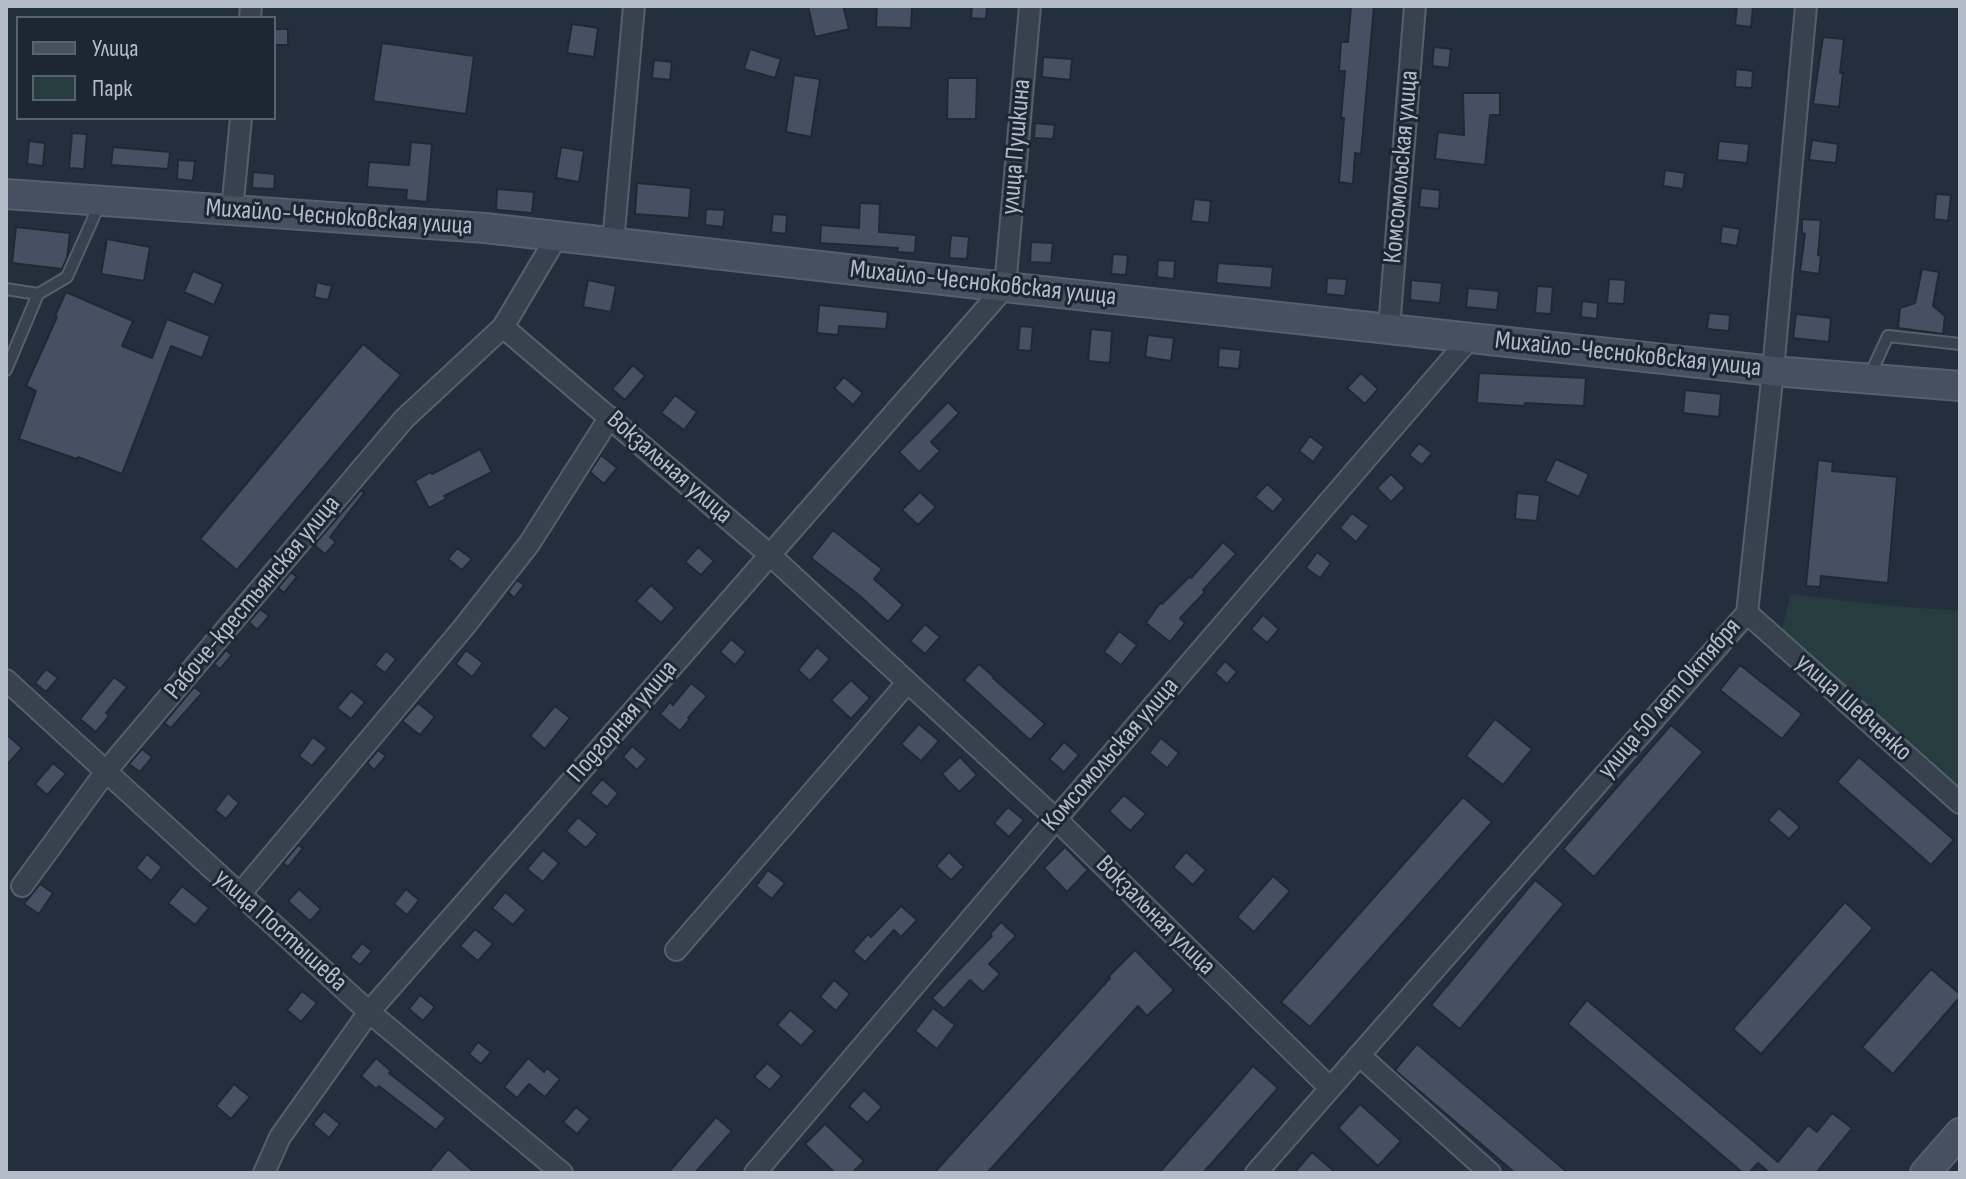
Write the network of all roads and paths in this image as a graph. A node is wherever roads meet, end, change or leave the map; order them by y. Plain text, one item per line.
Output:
1 (634, 6) edge
2 (1030, 6) edge
3 (1415, 6) edge
4 (1806, 6) edge
5 (241, 120) edge
6 (6, 194) edge
7 (101, 201) junction
8 (232, 211) junction
9 (556, 238) junction
10 (613, 243) junction
11 (1005, 287) junction
12 (6, 289) edge
13 (38, 294) junction
14 (503, 327) junction
15 (1389, 328) junction
16 (1470, 338) junction
17 (1960, 344) edge
18 (6, 370) edge
19 (1773, 371) junction
20 (1868, 378) junction
21 (1960, 386) edge
22 (610, 417) junction
23 (770, 555) junction
24 (1747, 613) junction
25 (6, 680) edge
26 (907, 683) junction
27 (107, 770) junction
28 (1960, 803) edge
29 (1056, 819) junction
30 (22, 886) dead end
31 (240, 894) junction
32 (676, 950) dead end
33 (369, 1012) junction
34 (1359, 1055) junction
35 (1330, 1088) junction
36 (1960, 1133) edge
37 (264, 1173) edge
38 (562, 1173) edge
39 (755, 1173) edge
40 (1256, 1173) edge
41 (1490, 1173) edge
42 (1925, 1173) edge

1 - 10 street
2 - 11 street, улица Пушкина
3 - 15 street, Комсомольская улица
4 - 19 street, улица 50 лет Октября
5 - 8 street
6 - 7 main road, Михайло-Чесноковская улица
7 - 8 main road, Михайло-Чесноковская улица
7 - 13 lane
8 - 9 main road, Михайло-Чесноковская улица
9 - 10 main road, Михайло-Чесноковская улица
9 - 14 street
10 - 11 main road, Михайло-Чесноковская улица
11 - 15 main road, Михайло-Чесноковская улица
11 - 23 street, Подгорная улица
12 - 13 lane
13 - 18 lane
14 - 22 street, Вокзальная улица
14 - 27 street, Рабоче-крестьянская улица
15 - 16 main road, Михайло-Чесноковская улица
16 - 19 main road, Михайло-Чесноковская улица
16 - 29 street, Комсомольская улица
17 - 20 lane
19 - 20 main road, Михайло-Чесноковская улица
19 - 24 street, улица 50 лет Октября
20 - 21 main road, Михайло-Чесноковская улица
22 - 23 street, Вокзальная улица
22 - 31 street
23 - 26 street, Вокзальная улица
23 - 33 street, Подгорная улица
24 - 28 street, улица Шевченко
24 - 34 street, улица 50 лет Октября
25 - 27 street, улица Постышева
26 - 29 street, Вокзальная улица
26 - 32 street
27 - 30 street, Рабоче-крестьянская улица
27 - 31 street, улица Постышева
29 - 35 street, Вокзальная улица
29 - 39 street, Комсомольская улица
31 - 33 street, улица Постышева
33 - 37 street, Подгорная улица
33 - 38 street, улица Постышева
34 - 35 street, улица 50 лет Октября
34 - 41 street
35 - 40 street, улица 50 лет Октября
36 - 42 main road

